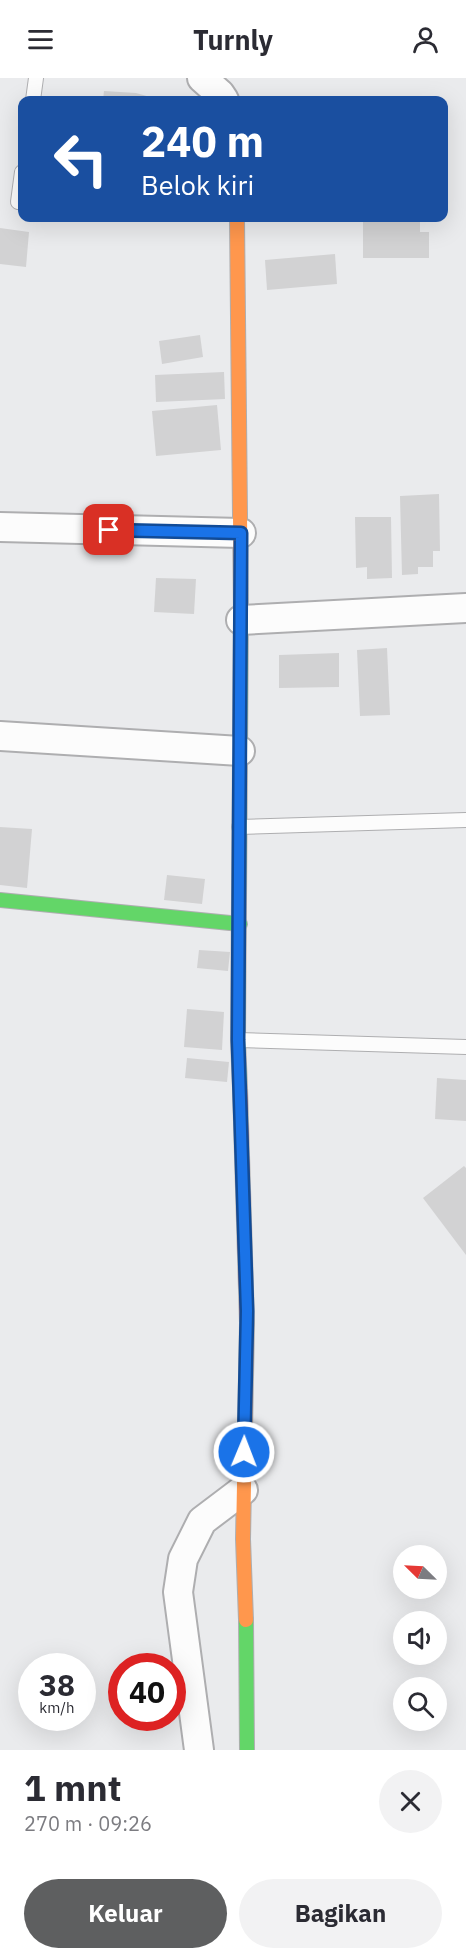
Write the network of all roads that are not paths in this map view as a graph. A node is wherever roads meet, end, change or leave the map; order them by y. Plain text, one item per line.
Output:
1 (36, 78) edge
2 (202, 78) edge
3 (34, 96) edge
4 (221, 96) edge
5 (237, 222) edge
6 (0, 527) edge
7 (241, 533) junction
8 (466, 608) edge
9 (241, 620) junction
10 (0, 736) edge
11 (240, 752) junction
12 (466, 820) edge
13 (239, 827) junction
14 (0, 900) edge
15 (240, 924) junction
16 (238, 1040) junction
17 (466, 1047) edge
18 (243, 1490) junction
19 (199, 1750) edge
20 (247, 1750) edge

1 - 3 lane
2 - 4 street
5 - 7 street
6 - 7 street
7 - 9 street
8 - 9 street
9 - 11 street
10 - 11 street
11 - 13 street
12 - 13 lane
13 - 15 street
14 - 15 street
15 - 16 street
16 - 17 lane
16 - 18 street
18 - 19 street
18 - 20 street

